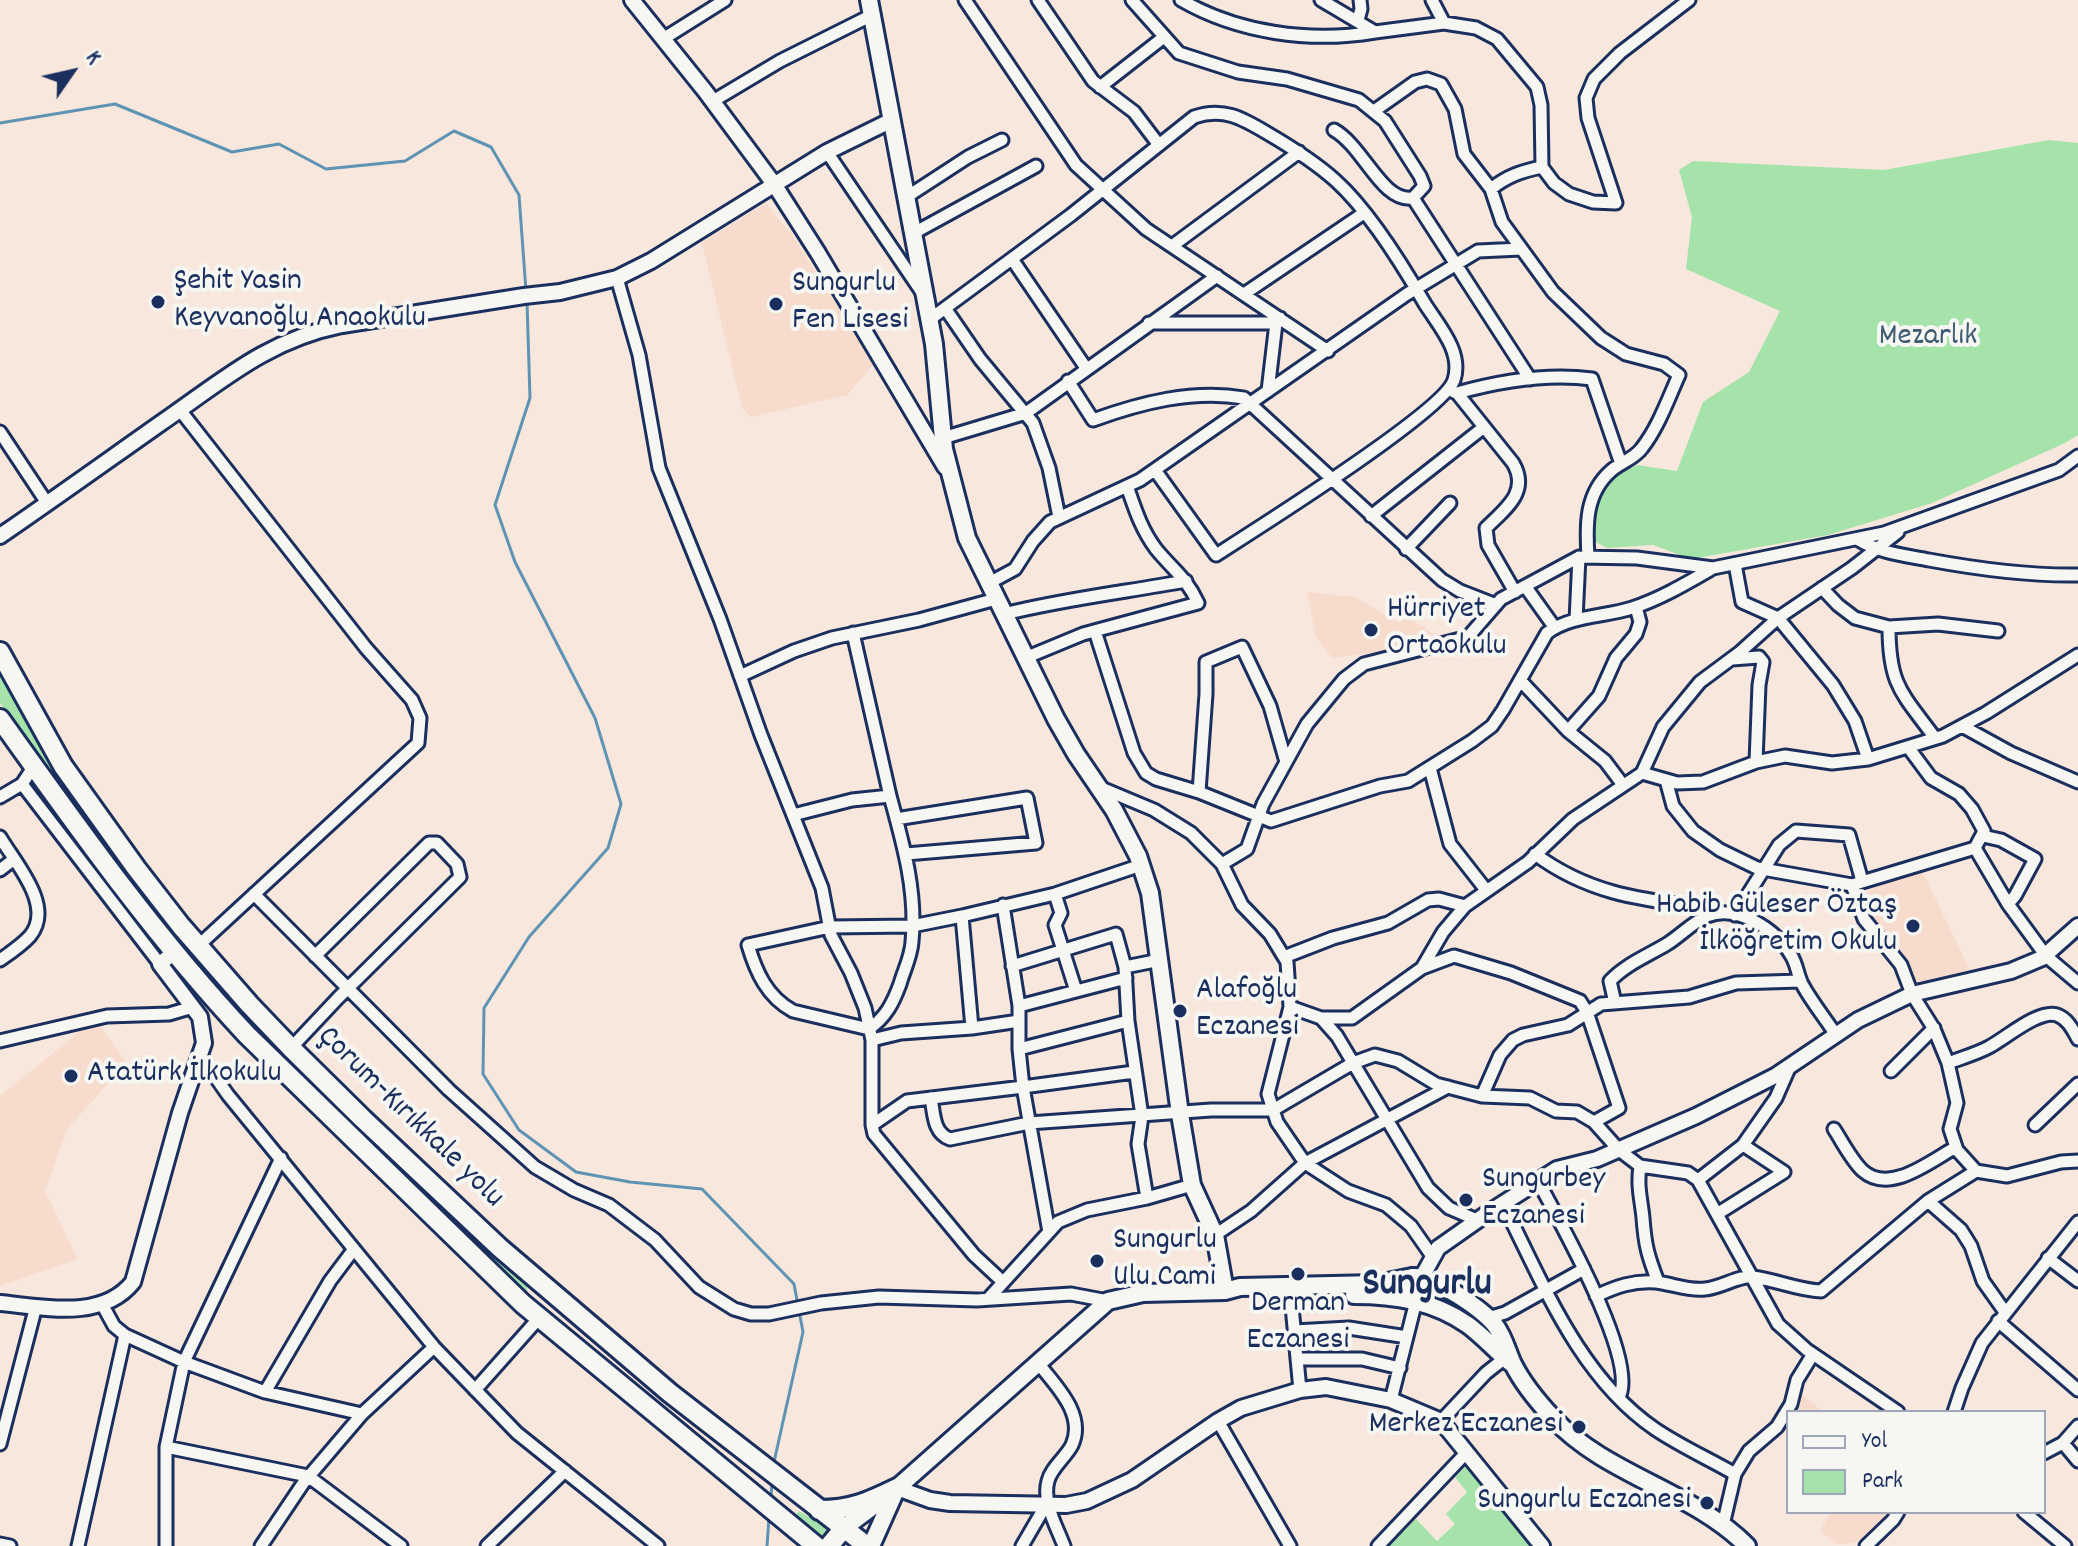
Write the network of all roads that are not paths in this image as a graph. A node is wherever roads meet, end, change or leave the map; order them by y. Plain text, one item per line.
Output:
1 (632, 0) edge
2 (725, 0) edge
3 (965, 0) edge
4 (1038, 0) edge
5 (1132, 0) edge
6 (1181, 0) edge
7 (1321, 0) edge
8 (1360, 0) edge
9 (1432, 0) edge
10 (1689, 0) edge
11 (870, 7) edge
12 (1358, 20) junction
13 (1444, 23) junction
14 (1375, 32) junction
15 (1164, 37) junction
16 (663, 39) junction
17 (1100, 87) junction
18 (713, 101) junction
19 (1374, 111) junction
20 (890, 121) junction
21 (1334, 130) dead end
22 (1002, 140) dead end
23 (1159, 145) junction
24 (827, 152) junction
25 (1299, 152) junction
26 (1036, 166) dead end
27 (1542, 167) junction
28 (774, 184) junction
29 (1102, 189) junction
30 (1491, 189) junction
31 (905, 198) junction
32 (1413, 198) junction
33 (1364, 213) junction
34 (912, 234) junction
35 (1172, 246) junction
36 (1521, 249) junction
37 (1012, 259) junction
38 (1457, 264) junction
39 (1217, 276) junction
40 (617, 278) junction
41 (1416, 289) junction
42 (1244, 294) junction
43 (924, 295) junction
44 (945, 308) junction
45 (929, 320) junction
46 (1278, 321) junction
47 (1148, 323) junction
48 (1328, 351) junction
49 (1086, 368) junction
50 (1530, 379) junction
51 (1068, 381) junction
52 (1268, 391) junction
53 (1453, 391) junction
54 (1250, 403) junction
55 (180, 410) junction
56 (1026, 413) junction
57 (1484, 427) junction
58 (0, 432) edge
59 (943, 438) junction
60 (2078, 456) edge
61 (1621, 464) junction
62 (1155, 470) junction
63 (1331, 479) junction
64 (952, 480) junction
65 (1127, 486) junction
66 (47, 503) junction
67 (1450, 503) dead end
68 (1371, 516) junction
69 (1059, 517) junction
70 (1907, 525) junction
71 (0, 536) edge
72 (1857, 539) junction
73 (1406, 549) junction
74 (1875, 550) junction
75 (1584, 557) junction
76 (1735, 564) junction
77 (1713, 568) junction
78 (2078, 575) edge
79 (1186, 581) junction
80 (989, 583) junction
81 (1822, 588) junction
82 (1520, 589) junction
83 (1496, 605) junction
84 (1000, 607) junction
85 (1636, 607) junction
86 (1778, 618) junction
87 (1576, 620) junction
88 (1889, 627) junction
89 (1555, 628) junction
90 (1095, 631) junction
91 (1998, 631) dead end
92 (853, 633) junction
93 (0, 652) edge
94 (2078, 655) edge
95 (1025, 658) junction
96 (1731, 659) junction
97 (740, 676) junction
98 (1520, 680) junction
99 (0, 719) edge
100 (1962, 726) junction
101 (1568, 731) junction
102 (1935, 738) junction
103 (1908, 747) junction
104 (1868, 759) junction
105 (1286, 762) junction
106 (1756, 762) junction
107 (34, 766) junction
108 (1430, 768) junction
109 (1642, 773) junction
110 (1666, 780) junction
111 (2078, 782) edge
112 (22, 784) junction
113 (1623, 785) junction
114 (1098, 787) junction
115 (1199, 792) junction
116 (890, 796) junction
117 (0, 797) edge
118 (793, 815) junction
119 (1260, 815) junction
120 (896, 819) junction
121 (1983, 836) junction
122 (0, 837) edge
123 (1975, 848) junction
124 (906, 854) junction
125 (1535, 854) junction
126 (13, 860) junction
127 (1222, 864) junction
128 (1141, 865) junction
129 (0, 870) edge
130 (1763, 870) junction
131 (102, 875) junction
132 (1857, 883) junction
133 (1486, 890) junction
134 (254, 894) junction
135 (1055, 894) junction
136 (2008, 904) junction
137 (1003, 905) junction
138 (1465, 906) junction
139 (1735, 915) junction
140 (962, 916) junction
141 (1706, 916) junction
142 (912, 926) junction
143 (2078, 926) edge
144 (830, 927) junction
145 (198, 946) junction
146 (1064, 951) junction
147 (315, 956) junction
148 (2046, 956) junction
149 (1284, 957) junction
150 (167, 958) junction
151 (0, 960) edge
152 (1160, 960) junction
153 (1012, 966) junction
154 (1422, 968) junction
155 (1126, 972) junction
156 (1800, 981) junction
157 (2078, 983) edge
158 (347, 989) junction
159 (1076, 991) junction
160 (1912, 994) junction
161 (1615, 1003) junction
162 (1019, 1006) junction
163 (193, 1007) junction
164 (1290, 1007) junction
165 (1587, 1012) junction
166 (1321, 1018) junction
167 (1019, 1021) junction
168 (1128, 1021) junction
169 (972, 1028) junction
170 (1934, 1028) junction
171 (871, 1035) junction
172 (1836, 1035) junction
173 (2078, 1039) edge
174 (0, 1041) edge
175 (291, 1048) junction
176 (1019, 1049) junction
177 (200, 1055) junction
178 (1353, 1063) junction
179 (1948, 1063) junction
180 (1790, 1066) junction
181 (1891, 1071) dead end
182 (1134, 1072) junction
183 (2078, 1084) edge
184 (1023, 1087) junction
185 (1448, 1087) junction
186 (1482, 1096) junction
187 (931, 1098) junction
188 (1273, 1110) junction
189 (1180, 1114) junction
190 (1142, 1116) junction
191 (1386, 1120) junction
192 (1594, 1122) junction
193 (1029, 1123) junction
194 (872, 1125) junction
195 (2035, 1125) dead end
196 (1834, 1129) dead end
197 (1743, 1145) junction
198 (1956, 1147) junction
199 (1619, 1150) junction
200 (281, 1158) junction
201 (2078, 1161) edge
202 (1305, 1163) junction
203 (1640, 1166) junction
204 (1976, 1171) junction
205 (1698, 1180) junction
206 (1538, 1181) junction
207 (1192, 1185) junction
208 (1147, 1198) junction
209 (1928, 1201) junction
210 (1503, 1204) junction
211 (1717, 1214) junction
212 (1477, 1220) junction
213 (2078, 1222) edge
214 (1049, 1232) junction
215 (1216, 1241) junction
216 (354, 1249) junction
217 (1432, 1256) junction
218 (2048, 1258) junction
219 (1584, 1269) junction
220 (1750, 1276) junction
221 (1417, 1277) junction
222 (2078, 1281) edge
223 (1003, 1282) junction
224 (1658, 1282) junction
225 (1442, 1286) junction
226 (1233, 1289) junction
227 (1547, 1290) junction
228 (1291, 1296) junction
229 (1596, 1296) junction
230 (988, 1299) junction
231 (1108, 1301) junction
232 (1419, 1302) junction
233 (0, 1303) edge
234 (102, 1304) junction
235 (36, 1306) junction
236 (2001, 1317) junction
237 (539, 1318) junction
238 (1488, 1318) junction
239 (1472, 1328) junction
240 (1294, 1331) junction
241 (125, 1335) junction
242 (1407, 1337) junction
243 (434, 1347) junction
244 (1813, 1354) junction
245 (1297, 1359) junction
246 (184, 1362) junction
247 (1510, 1362) junction
248 (1038, 1363) junction
249 (1400, 1368) junction
250 (475, 1390) junction
251 (1300, 1390) junction
252 (2078, 1390) edge
253 (265, 1392) junction
254 (1619, 1397) junction
255 (1391, 1400) junction
256 (1787, 1410) edge
257 (1895, 1410) edge
258 (1955, 1410) edge
259 (1786, 1412) edge
260 (362, 1414) junction
261 (1218, 1421) junction
262 (1441, 1421) junction
263 (2078, 1426) edge
264 (2063, 1443) junction
265 (0, 1444) edge
266 (166, 1447) junction
267 (1467, 1452) junction
268 (2046, 1452) edge
269 (2078, 1461) edge
270 (565, 1471) junction
271 (1735, 1474) junction
272 (308, 1476) junction
273 (897, 1488) junction
274 (1047, 1503) junction
275 (814, 1506) junction
276 (1897, 1514) edge
277 (2026, 1514) edge
278 (1723, 1525) junction
279 (844, 1528) junction
280 (0, 1544) edge
281 (651, 1544) edge
282 (10, 1546) edge
283 (78, 1546) edge
284 (166, 1546) edge
285 (261, 1546) edge
286 (401, 1546) edge
287 (487, 1546) edge
288 (816, 1546) edge
289 (829, 1546) edge
290 (869, 1546) edge
291 (1022, 1546) edge
292 (1064, 1546) edge
293 (1290, 1546) edge
294 (1378, 1546) edge
295 (1542, 1546) edge
296 (1747, 1546) edge
297 (1866, 1546) edge
298 (2065, 1546) edge

1 - 16 street
2 - 16 street
3 - 29 street
4 - 17 street
5 - 15 street
6 - 14 street
7 - 12 street
8 - 12 street
9 - 13 street
10 - 27 street
11 - 18 street
11 - 20 main road
12 - 14 street
13 - 14 street
13 - 27 street
15 - 17 street
15 - 19 street
16 - 18 street
17 - 23 street
18 - 28 street
19 - 30 street
19 - 32 street
20 - 24 street
20 - 31 main road
21 - 32 street
22 - 31 street
23 - 25 street
23 - 29 street
24 - 28 street
24 - 43 street
25 - 33 street
25 - 35 street
26 - 34 street
27 - 30 street
28 - 40 street
28 - 64 street
29 - 35 street
29 - 37 street
30 - 36 street
31 - 34 main road
32 - 38 street
33 - 41 street
33 - 42 street
34 - 43 main road
35 - 39 street
36 - 38 street
36 - 61 street
37 - 44 street
37 - 49 street
38 - 41 street
38 - 50 street
39 - 42 street
39 - 47 street
40 - 55 street
40 - 97 street
41 - 48 street
41 - 53 street
42 - 46 street
43 - 45 main road
44 - 45 street
44 - 56 street
45 - 59 main road
46 - 47 street
46 - 48 street
46 - 52 street
47 - 49 street
48 - 52 street
49 - 51 street
50 - 53 street
50 - 61 street
51 - 54 street
51 - 56 street
52 - 54 street
53 - 57 street
53 - 63 street
54 - 62 street
54 - 63 street
55 - 66 street
55 - 134 street
56 - 59 street
56 - 69 street
57 - 68 street
57 - 82 street
58 - 66 street
59 - 64 main road
60 - 70 street
61 - 75 street
62 - 63 street
62 - 65 street
63 - 68 street
64 - 80 main road
65 - 69 street
65 - 79 street
66 - 71 street
67 - 73 street
68 - 73 street
69 - 80 street
70 - 72 street
70 - 74 street
72 - 74 street
72 - 76 street
73 - 83 street
74 - 78 street
74 - 81 street
75 - 77 street
75 - 82 street
75 - 87 street
76 - 77 street
76 - 86 street
77 - 85 street
79 - 84 street
79 - 90 street
80 - 84 main road
81 - 86 street
81 - 88 street
82 - 83 street
82 - 89 street
83 - 105 street
84 - 92 street
84 - 95 main road
85 - 87 street
85 - 101 street
86 - 96 street
86 - 104 street
87 - 89 street
88 - 91 street
88 - 102 street
89 - 98 street
90 - 95 street
90 - 115 street
92 - 97 street
92 - 116 street
93 - 145 highway, Çorum-Kırıkkale yolu
94 - 100 street
95 - 114 main road
96 - 106 street
96 - 109 street
97 - 118 street
98 - 101 street
98 - 108 street
99 - 107 highway, Çorum-Kırıkkale yolu
100 - 102 street
100 - 111 street
101 - 113 street
102 - 103 street
103 - 104 street
103 - 121 street
104 - 106 street
105 - 115 street
105 - 119 street
106 - 110 street
107 - 112 street
107 - 131 highway, Çorum-Kırıkkale yolu
108 - 119 street
108 - 133 street
109 - 110 street
109 - 113 street
110 - 130 street
112 - 117 street
112 - 131 street
113 - 125 street
114 - 127 street
114 - 128 main road
115 - 119 street
116 - 118 street
116 - 120 street
118 - 144 street
119 - 127 street
120 - 124 street
120 - 124 street
121 - 123 street
121 - 136 street
122 - 126 street
123 - 132 street
123 - 136 street
124 - 142 street
125 - 133 street
125 - 141 street
126 - 129 street
126 - 151 street
127 - 149 street
128 - 135 street
128 - 152 main road
130 - 132 street
130 - 132 street
130 - 139 street
131 - 150 highway, Çorum-Kırıkkale yolu
132 - 160 street
133 - 138 street
134 - 145 street
134 - 147 street
135 - 137 street
135 - 146 street
136 - 148 street
137 - 140 street
137 - 153 street
138 - 149 street
138 - 154 street
139 - 141 street
139 - 156 street
140 - 142 street
140 - 169 street
141 - 161 street
142 - 144 street
142 - 171 street
143 - 148 street
144 - 171 street
144 - 171 street
145 - 175 highway, Çorum-Kırıkkale yolu
146 - 153 street
146 - 155 street
146 - 159 street
147 - 158 street
147 - 158 street
148 - 157 street
148 - 160 street
149 - 164 street
150 - 163 street
150 - 237 highway, Çorum-Kırıkkale yolu
152 - 155 street
152 - 189 main road
153 - 162 street
154 - 165 street
154 - 166 street
155 - 159 street
155 - 168 street
156 - 161 street
156 - 172 street
158 - 175 street
158 - 230 street
159 - 162 street
160 - 170 street
160 - 172 street
161 - 165 street
162 - 167 street
163 - 174 street
163 - 177 street
164 - 166 street
164 - 188 street
165 - 186 street
165 - 192 street
166 - 178 street
167 - 169 street
167 - 176 street
168 - 176 street
168 - 182 street
169 - 171 street
170 - 179 street
170 - 181 street
171 - 194 street
172 - 180 street
173 - 179 street
175 - 275 highway, Çorum-Kırıkkale yolu
176 - 184 street
177 - 200 street
177 - 234 street
178 - 185 street
178 - 188 street
178 - 191 street
179 - 198 street
180 - 197 street
180 - 199 street
182 - 184 street
182 - 190 street
183 - 195 street
184 - 187 street
184 - 193 street
185 - 186 street
185 - 191 street
186 - 192 street
187 - 193 street
187 - 194 street
188 - 189 street
188 - 202 street
189 - 190 street
189 - 207 main road
190 - 193 street
190 - 208 street
191 - 202 street
191 - 212 street
192 - 199 street
193 - 214 street
194 - 223 street
196 - 198 street
197 - 205 street
197 - 211 street
198 - 204 street
199 - 203 street
199 - 206 street
200 - 216 street
200 - 246 street
201 - 204 street
202 - 215 street
202 - 217 street
203 - 205 street
203 - 224 street
204 - 209 street
205 - 211 street
206 - 210 street
206 - 219 street
207 - 208 street
207 - 215 main road
208 - 214 street
209 - 220 street
209 - 236 street
210 - 212 street
210 - 227 street
211 - 220 street
212 - 217 street
213 - 218 street
214 - 223 street
215 - 226 main road
216 - 243 street
216 - 253 street
217 - 221 street
218 - 222 street
218 - 236 street
219 - 227 street
219 - 229 street
220 - 224 street
220 - 244 street
221 - 225 main road
221 - 226 main road
221 - 232 main road
223 - 230 street
224 - 229 street
225 - 232 main road
225 - 238 main road
226 - 228 main road
226 - 231 main road
227 - 238 street
227 - 254 street
228 - 232 main road
228 - 240 street
229 - 254 street
230 - 231 street
231 - 248 main road
232 - 239 main road
232 - 242 street
233 - 235 street
234 - 235 street
234 - 241 street
235 - 265 street
236 - 252 street
236 - 258 street
237 - 250 street
237 - 288 highway, Çorum-Kırıkkale yolu
238 - 239 main road
238 - 247 main road
239 - 247 main road
240 - 242 street
240 - 245 street
241 - 246 street
241 - 283 street
242 - 249 street
243 - 250 street
243 - 260 street
244 - 256 street
244 - 257 street
245 - 249 street
245 - 251 street
246 - 253 street
246 - 266 street
247 - 262 street
247 - 278 main road
248 - 273 main road
248 - 274 street
249 - 255 street
250 - 270 street
251 - 255 street
251 - 261 street
253 - 260 street
254 - 271 street
255 - 262 street
259 - 271 street
260 - 272 street
261 - 274 street
261 - 293 street
262 - 267 street
263 - 264 street
264 - 268 street
264 - 269 street
266 - 272 street
266 - 284 street
267 - 294 street
267 - 295 street
270 - 281 street
270 - 287 street
271 - 278 street
272 - 285 street
272 - 286 street
273 - 274 street
273 - 275 highway
273 - 279 main road
273 - 290 main road
274 - 291 street
274 - 292 street
275 - 279 highway, Çorum-Kırıkkale yolu
276 - 297 street
277 - 298 street
278 - 296 main road
279 - 289 highway
279 - 290 highway, Çorum-Kırıkkale yolu
280 - 282 street

